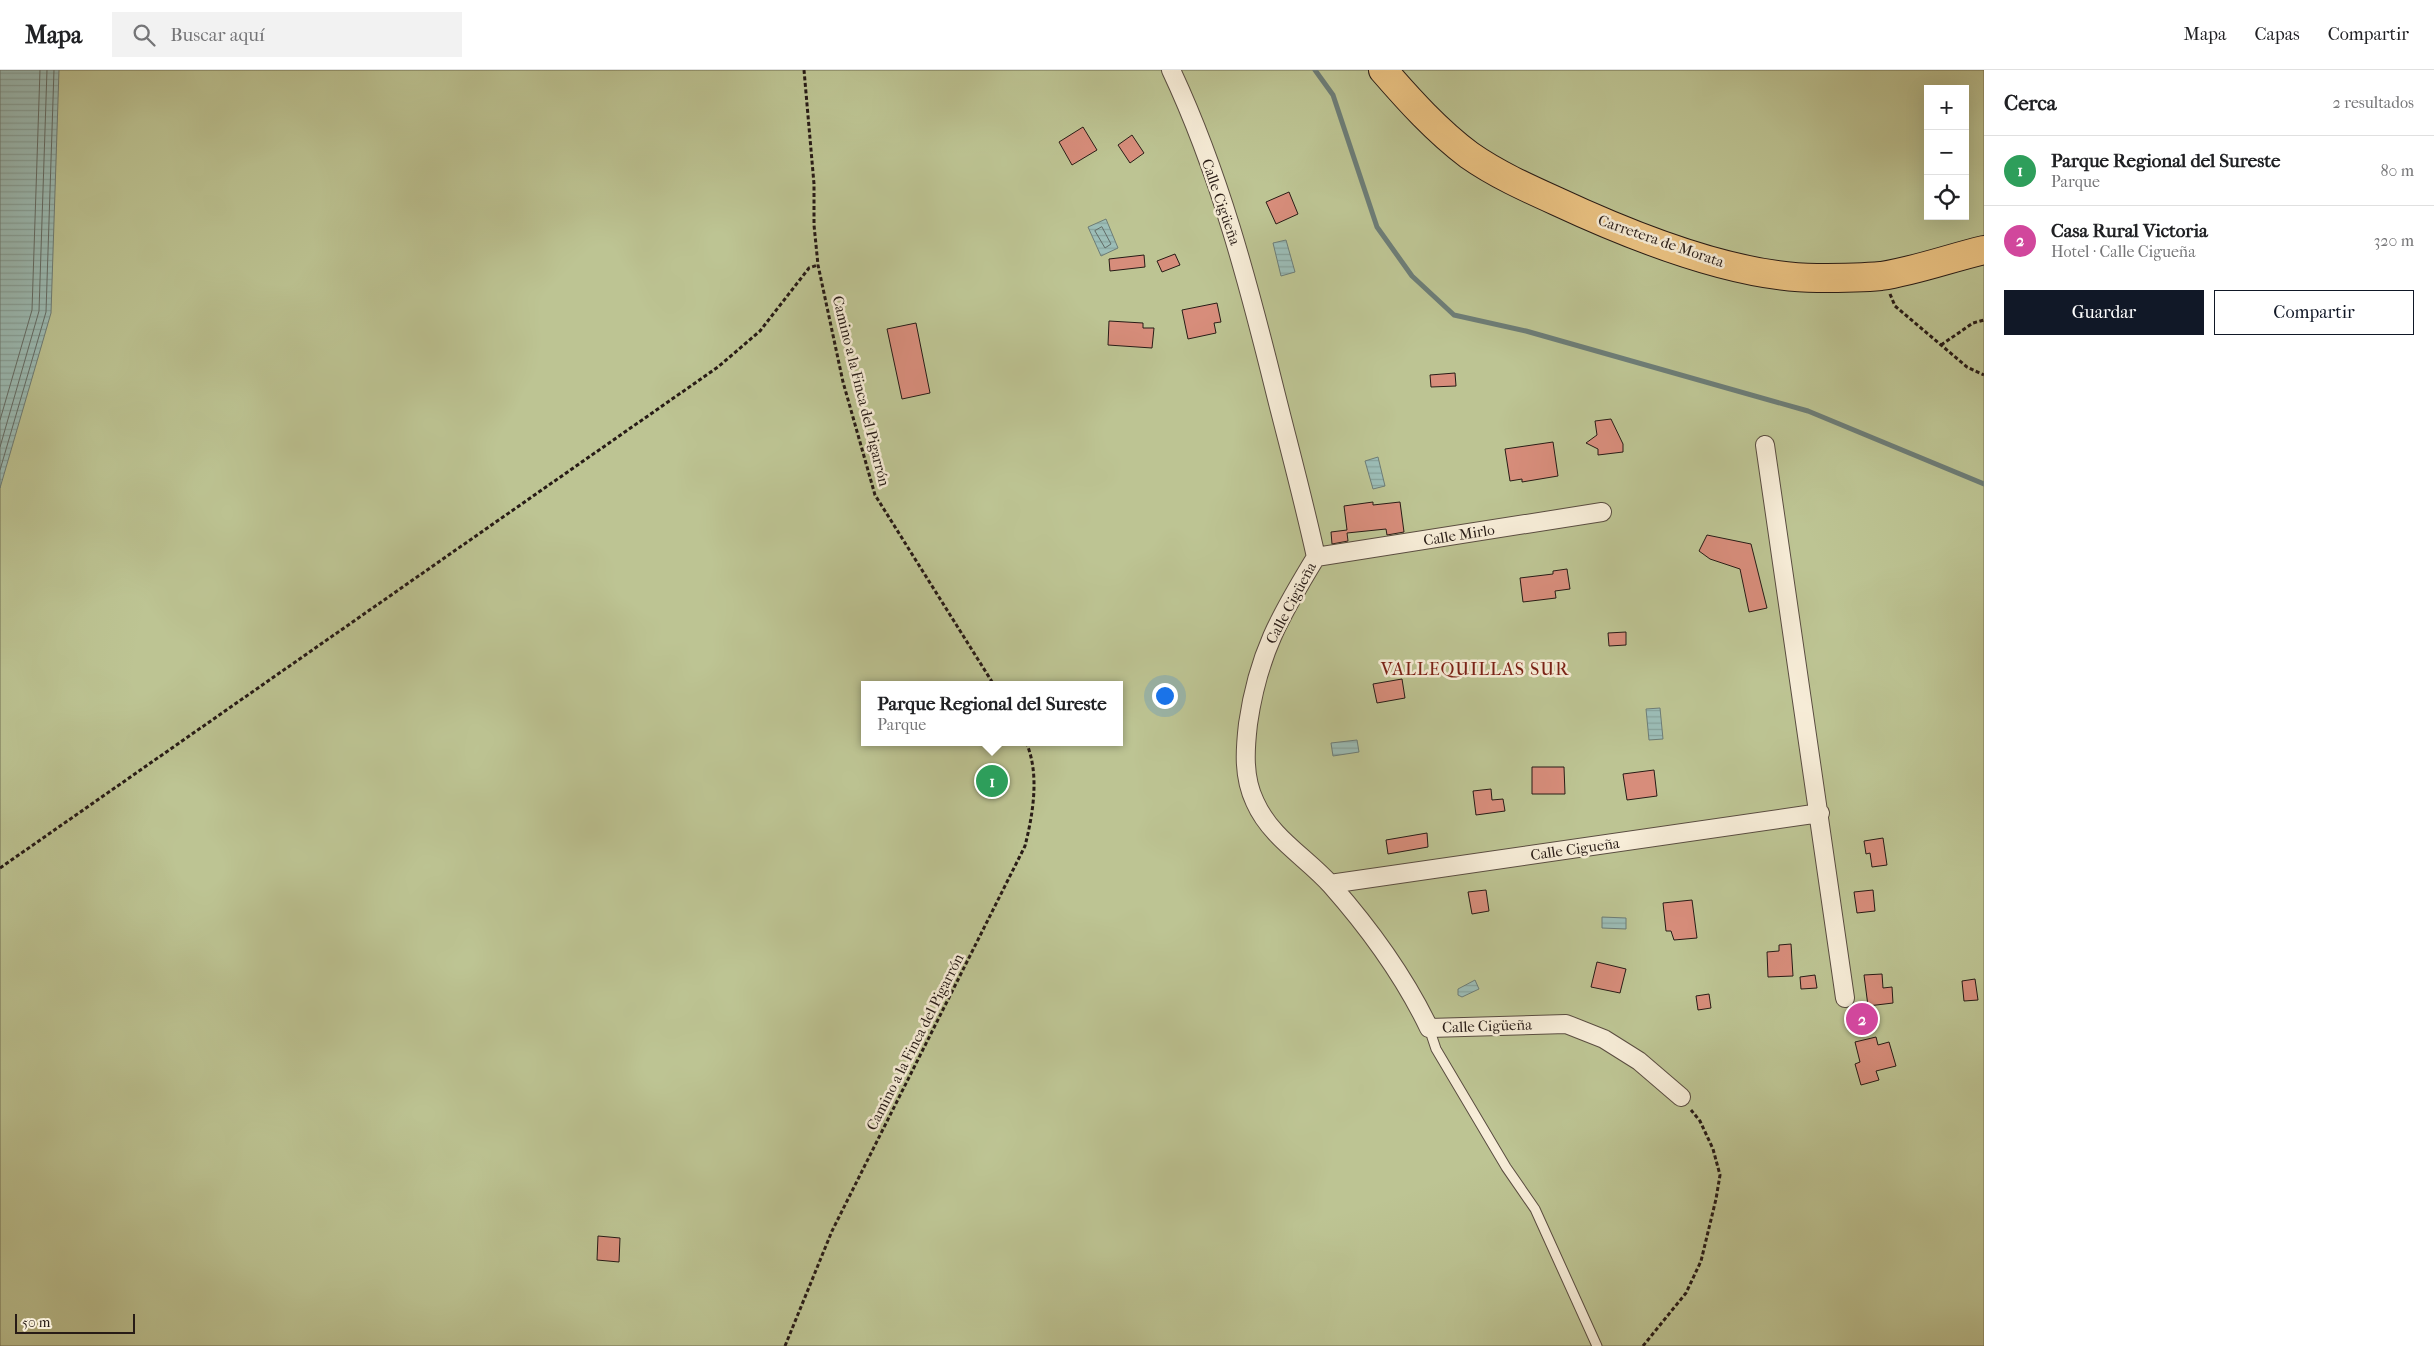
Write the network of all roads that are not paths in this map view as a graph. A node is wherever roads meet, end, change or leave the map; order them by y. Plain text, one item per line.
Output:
1 (1171, 70) edge
2 (1383, 70) edge
3 (1984, 250) edge
4 (1765, 445) dead end
5 (1602, 512) dead end
6 (1316, 557) junction
7 (1820, 813) junction
8 (1330, 884) junction
9 (1845, 998) dead end
10 (1429, 1028) junction
11 (1680, 1097) road end
12 (1597, 1346) edge

1 - 6 street, Calle Cigüeña
2 - 3 main road, Carretera de Morata
4 - 7 street
5 - 6 street, Calle Mirlo
6 - 8 street, Calle Cigüeña
7 - 8 street, Calle Cigueña
7 - 9 street
8 - 10 street, Calle Cigüeña
10 - 11 street, Calle Cigüeña
10 - 12 lane

